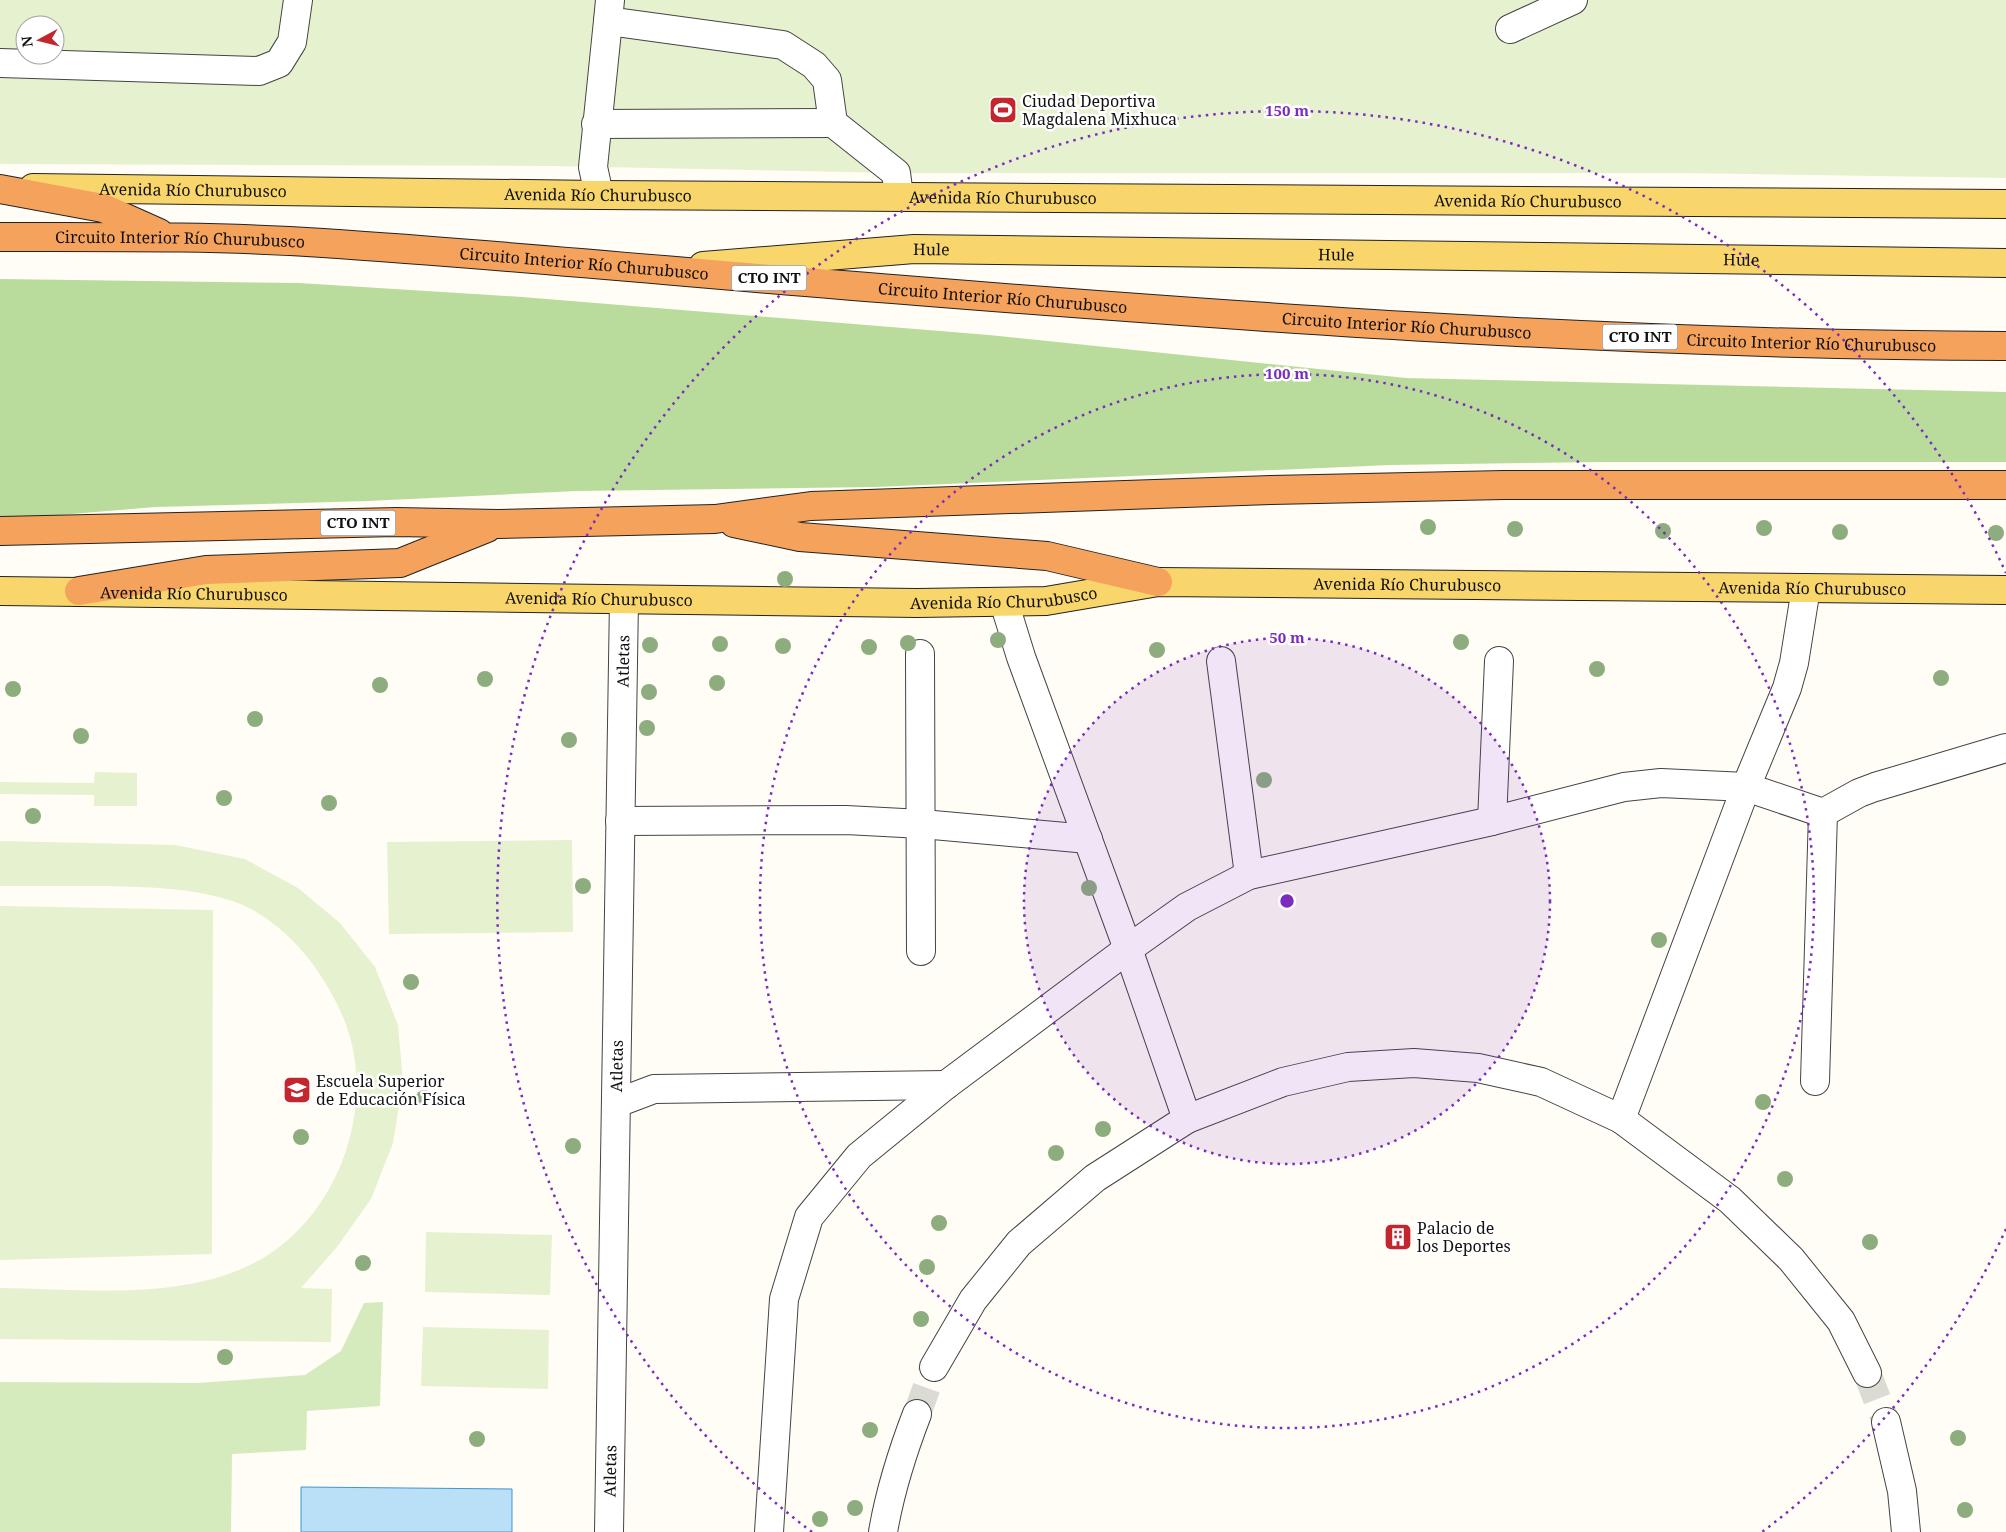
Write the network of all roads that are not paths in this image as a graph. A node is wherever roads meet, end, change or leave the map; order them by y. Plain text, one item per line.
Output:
1 (298, 0) edge
2 (1573, 0) edge
3 (609, 10) edge
4 (1510, 29) dead end
5 (0, 63) edge
6 (833, 122) junction
7 (596, 124) junction
8 (0, 188) edge
9 (599, 195) junction
10 (898, 196) junction
11 (2006, 204) edge
12 (0, 237) edge
13 (170, 237) junction
14 (2006, 263) edge
15 (667, 269) junction
16 (2006, 346) edge
17 (2006, 484) edge
18 (716, 519) junction
19 (498, 524) junction
20 (0, 531) edge
21 (1158, 582) junction
22 (1806, 588) junction
23 (2006, 590) edge
24 (0, 591) edge
25 (79, 591) junction
26 (624, 600) junction
27 (1004, 602) junction
28 (920, 654) dead end
29 (1221, 661) dead end
30 (1499, 661) dead end
31 (2006, 748) edge
32 (1746, 787) junction
33 (1823, 813) junction
34 (1492, 821) junction
35 (620, 822) junction
36 (922, 824) junction
37 (1088, 839) junction
38 (1249, 875) junction
39 (1128, 949) junction
40 (921, 951) dead end
41 (1815, 1081) dead end
42 (946, 1085) junction
43 (617, 1103) junction
44 (1188, 1119) junction
45 (1621, 1120) junction
46 (934, 1367) tunnel mouth
47 (1867, 1373) tunnel mouth
48 (917, 1414) tunnel mouth
49 (1886, 1422) tunnel mouth
50 (609, 1532) edge
51 (770, 1532) edge
52 (883, 1532) edge
53 (1906, 1532) edge

1 - 5 street
2 - 4 street
3 - 6 street
3 - 7 street
6 - 7 street
6 - 10 street
7 - 9 street
8 - 9 main road, Avenida Río Churubusco
8 - 13 highway
9 - 10 main road, Avenida Río Churubusco
10 - 11 main road, Avenida Río Churubusco
12 - 13 highway, Circuito Interior Río Churubusco / CTO INT
13 - 15 highway, Circuito Interior Río Churubusco / CTO INT
14 - 15 main road, Hule / CTO INT
15 - 16 highway, Circuito Interior Río Churubusco / CTO INT
17 - 18 highway, CTO INT
18 - 19 highway, CTO INT
18 - 21 highway
19 - 20 highway, CTO INT
19 - 25 highway
21 - 22 main road, Avenida Río Churubusco
21 - 27 main road, Avenida Río Churubusco
22 - 23 main road, Avenida Río Churubusco
22 - 32 street
24 - 25 main road, Avenida Río Churubusco
25 - 26 main road, Avenida Río Churubusco
26 - 27 main road, Avenida Río Churubusco
26 - 35 street, Atletas
27 - 37 street
28 - 36 street
29 - 38 street
30 - 34 street
31 - 33 street
32 - 33 street
32 - 34 street
32 - 45 street
33 - 41 street
34 - 38 street
35 - 36 street
35 - 43 street, Atletas
36 - 37 street
36 - 40 street
37 - 39 street
38 - 39 street
39 - 42 street
39 - 44 street
42 - 43 street
42 - 51 street
43 - 50 street, Atletas
44 - 45 street
44 - 46 street
45 - 47 street
48 - 52 street
49 - 53 street

